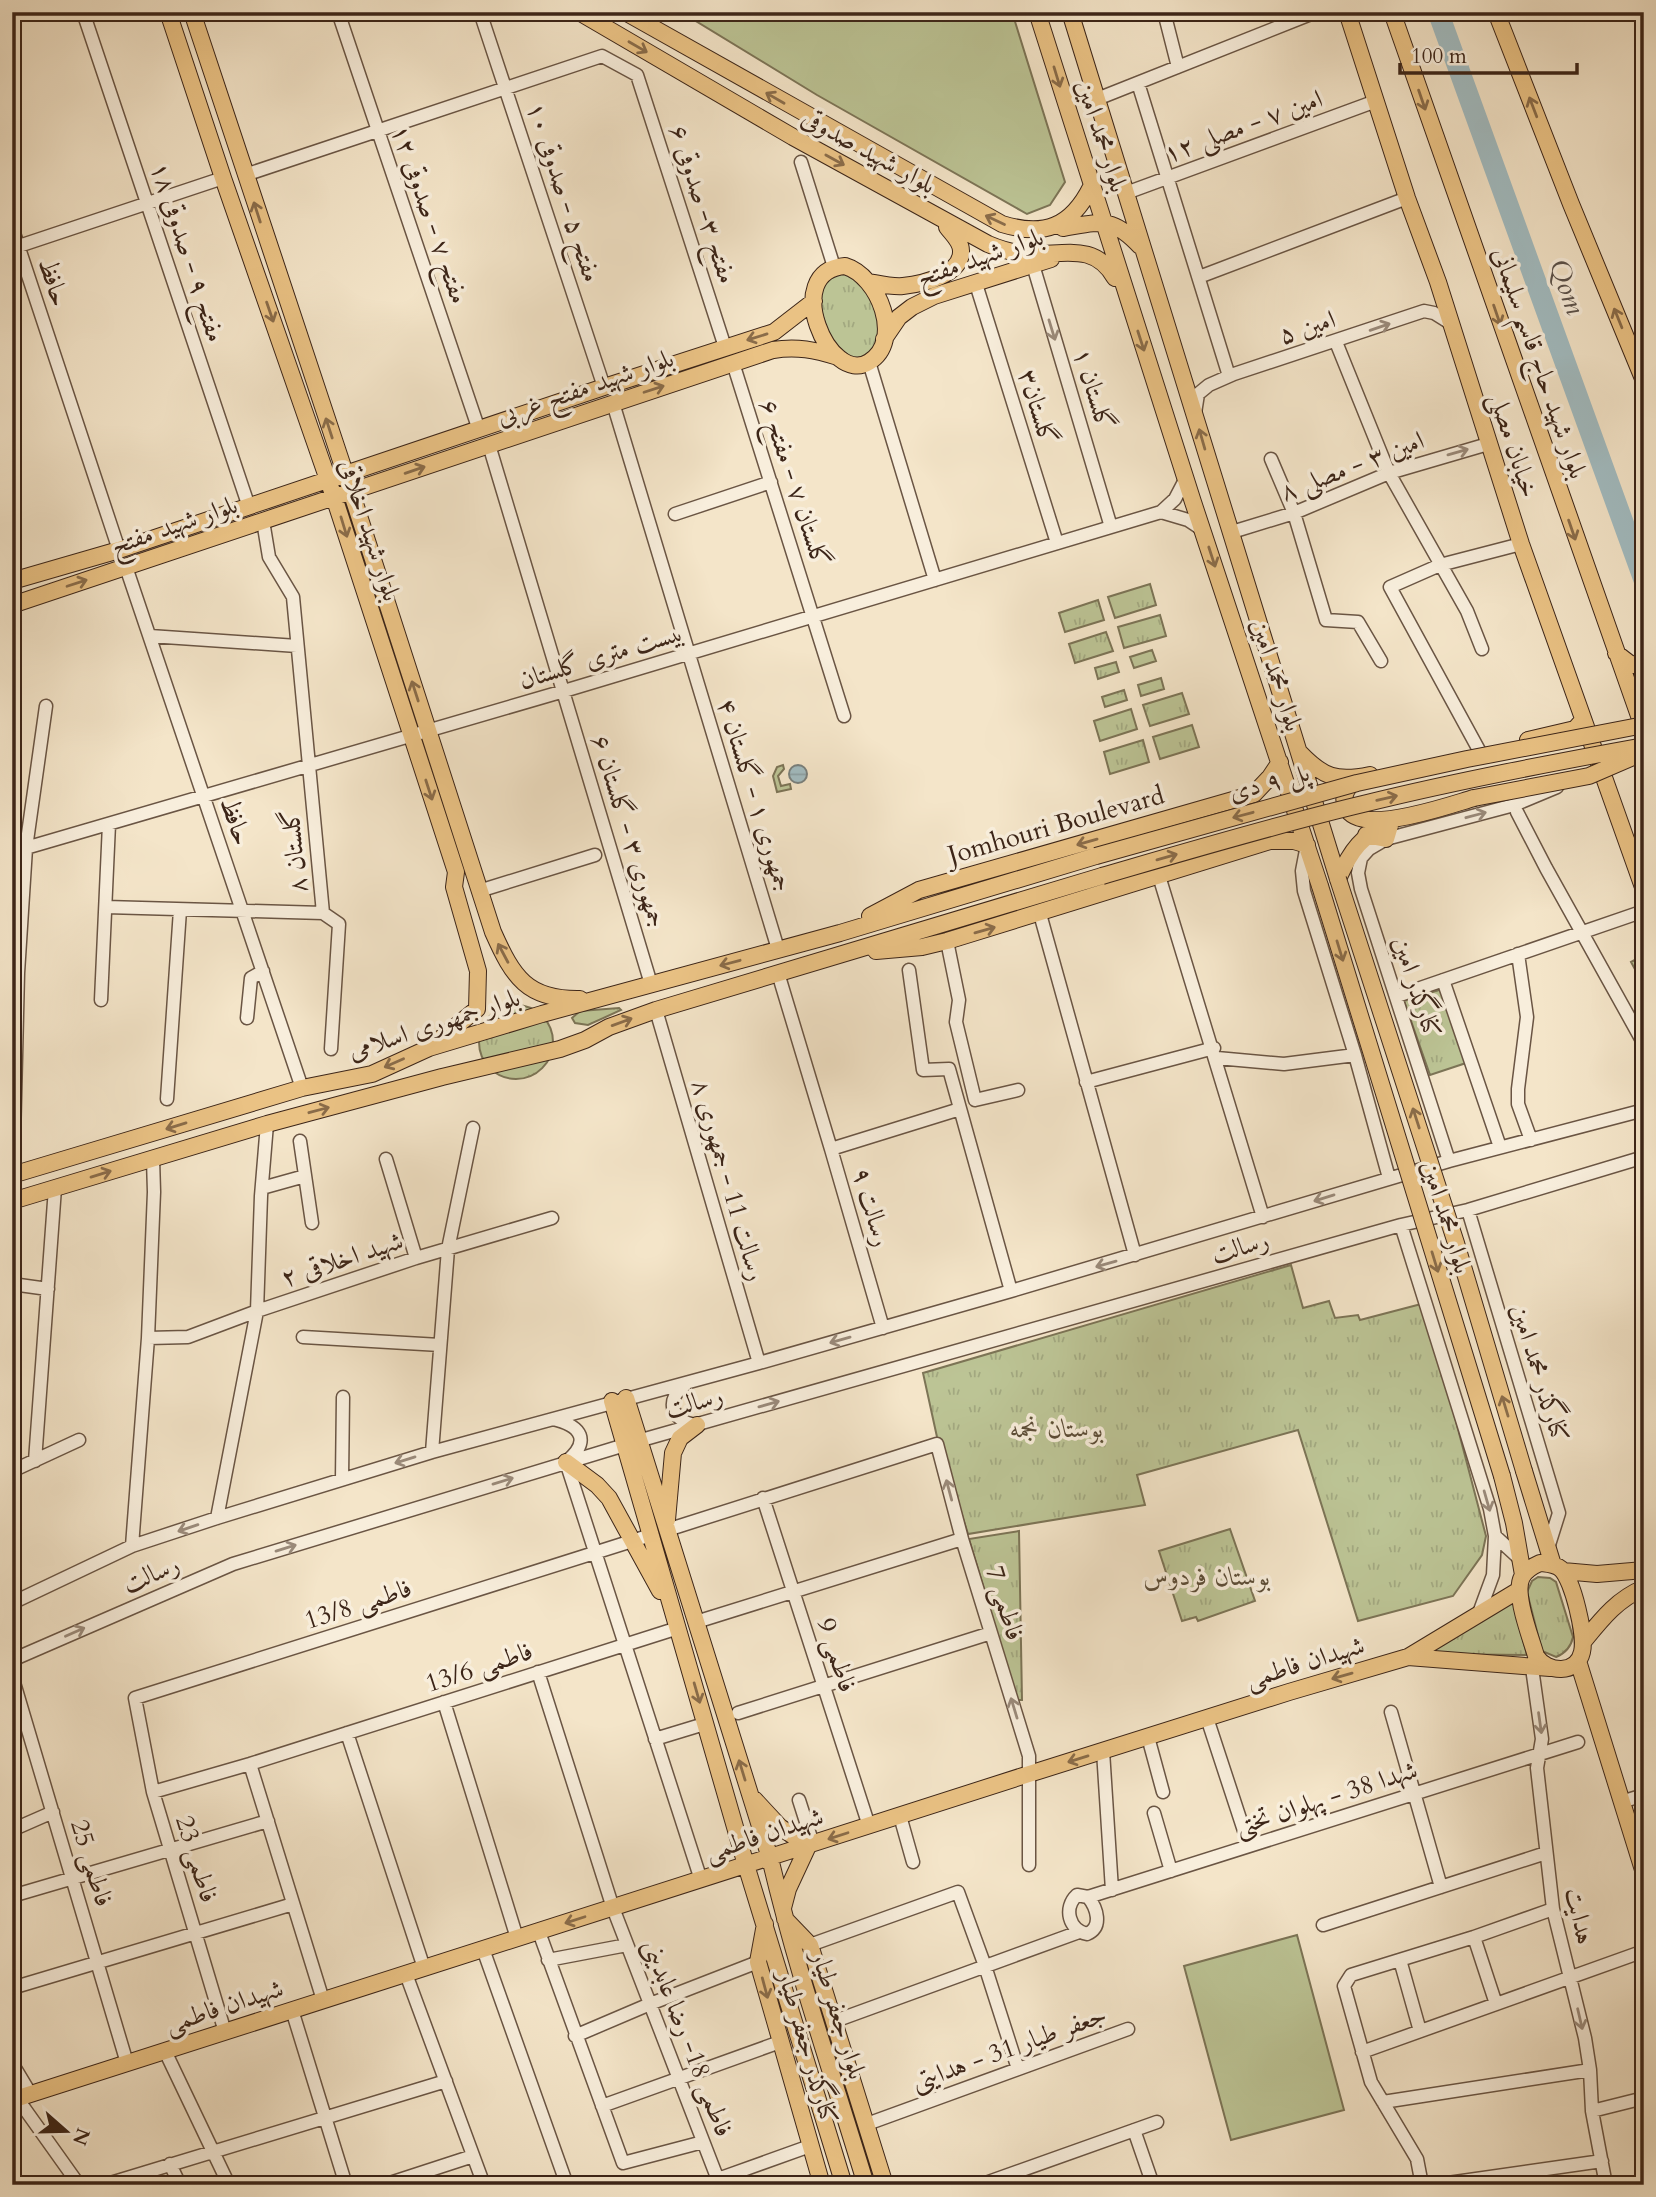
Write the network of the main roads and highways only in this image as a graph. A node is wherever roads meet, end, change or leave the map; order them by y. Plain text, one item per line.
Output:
1 (168, 12) edge
2 (192, 12) edge
3 (579, 12) edge
4 (625, 12) edge
5 (1037, 12) edge
6 (1070, 12) edge
7 (1346, 12) edge
8 (1392, 12) edge
9 (1496, 12) edge
10 (1091, 187) junction
11 (940, 220) junction
12 (1103, 222) junction
13 (1057, 228) junction
14 (1144, 250) junction
15 (1072, 253) junction
16 (869, 282) junction
17 (814, 301) junction
18 (1130, 307) junction
19 (884, 339) junction
20 (838, 357) junction
21 (1644, 381) edge
22 (369, 467) junction
23 (1212, 473) junction
24 (337, 478) junction
25 (1186, 478) junction
26 (374, 483) junction
27 (305, 489) junction
28 (351, 491) junction
29 (334, 497) junction
30 (311, 504) junction
31 (1226, 515) junction
32 (1203, 530) junction
33 (12, 581) edge
34 (12, 605) edge
35 (1615, 652) junction
36 (1644, 668) edge
37 (1644, 727) edge
38 (1576, 730) junction
39 (1644, 746) edge
40 (1297, 751) junction
41 (1644, 752) edge
42 (1280, 762) junction
43 (1358, 777) junction
44 (1254, 794) junction
45 (1392, 819) junction
46 (1366, 835) junction
47 (1270, 841) junction
48 (1307, 845) junction
49 (1338, 879) junction
50 (1644, 890) edge
51 (913, 911) joint
52 (840, 933) junction
53 (846, 953) junction
54 (600, 998) junction
55 (429, 1048) junction
56 (12, 1175) edge
57 (12, 1201) edge
58 (619, 1400) road end
59 (696, 1425) road end
60 (566, 1462) road end
61 (659, 1533) junction
62 (1558, 1568) junction
63 (1644, 1570) edge
64 (1521, 1575) junction
65 (1644, 1588) edge
66 (676, 1623) junction
67 (1583, 1642) junction
68 (1408, 1657) junction
69 (1578, 1661) junction
70 (1534, 1662) junction
71 (750, 1794) junction
72 (734, 1821) junction
73 (810, 1845) junction
74 (770, 1858) junction
75 (746, 1865) junction
76 (727, 1871) junction
77 (1644, 1874) edge
78 (757, 1896) junction
79 (783, 1914) junction
80 (765, 1922) junction
81 (20, 2097) edge
82 (822, 2185) edge
83 (844, 2185) edge
84 (866, 2185) edge
85 (886, 2185) edge

1 -> 24 main road, بلوار شهید اخلاقی
24 -> 2 main road, بلوار شهید اخلاقی
3 -> 11 main road, بلوار شهید صدوقی
13 -> 4 main road, بلوار شهید صدوقی
5 -> 10 main road, بلوار محمد امین
6 - 14 main road, بلوار محمد امین
7 - 38 main road, خیابان مصلی
8 -> 35 main road, بلوار شهید حاج قاسم سلیمانی
21 -> 9 main road
10 - 12 main road, بلوار محمد امین
10 - 13 main road
11 - 15 main road, بلوار شهید صدوقی
11 - 16 main road, بلوار شهید مفتح
12 - 13 main road, بلوار شهید صدوقی
12 - 14 main road
12 - 18 main road, بلوار محمد امین
13 - 15 main road
23 -> 14 main road, بلوار محمد امین
15 - 18 main road
15 - 19 main road, بلوار شهید مفتح
16 - 17 main road
16 - 19 main road
17 - 20 main road
17 -> 22 main road, بلوار شهید مفتح غربی
18 -> 25 main road, بلوار محمد امین
19 - 20 main road
26 -> 20 main road, بلوار شهید مفتح غربی
22 - 24 main road, بلوار شهید مفتح غربی
22 - 26 main road
23 - 25 main road
23 - 31 main road, بلوار محمد امین
24 - 27 main road, بلوار شهید مفتح
24 - 28 main road, بلوار شهید اخلاقی
24 - 29 main road, بلوار شهید اخلاقی
25 - 32 main road, بلوار محمد امین
26 - 28 main road, بلوار شهید مفتح غربی
27 - 30 main road
27 - 33 main road, بلوار شهید مفتح
28 - 29 main road, بلوار شهید مفتح
54 -> 28 main road, بلوار شهید اخلاقی
29 - 30 main road, بلوار شهید مفتح
29 -> 55 main road, بلوار شهید اخلاقی
34 -> 30 main road, بلوار شهید مفتح
31 - 32 main road
31 - 40 main road, بلوار محمد امین
32 -> 42 main road, بلوار محمد امین
35 - 36 main road
35 - 37 main road, بلوار شهید حاج قاسم سلیمانی
37 -> 51 main road, پل ۹ دی, bridge
38 - 43 main road
38 - 50 main road, خیابان مصلی
53 -> 39 main road, پل ۹ دی, bridge
40 - 43 main road
40 - 49 main road, بلوار محمد امین
41 - 45 main road, bridge
42 - 44 main road
42 - 48 main road, بلوار محمد امین
43 - 45 main road
44 - 47 main road
44 -> 52 main road, Jomhouri Boulevard
45 - 46 main road
45 - 46 main road
46 - 49 main road
47 - 48 main road
53 -> 47 main road
48 -> 64 main road, بلوار محمد امین, bridge
62 -> 49 main road, بلوار محمد امین, bridge
51 - 52 main road, بلوار جمهوری اسلامی
52 -> 54 main road, بلوار جمهوری اسلامی
57 -> 53 main road
54 - 55 main road, بلوار جمهوری اسلامی
55 -> 56 main road, بلوار جمهوری اسلامی
58 - 61 main road
59 - 61 main road
60 - 66 main road
61 - 66 main road
71 -> 61 main road, بلوار جعفر طیار
62 - 63 main road
62 - 64 main road, شهیدان فاطمی
62 - 67 main road, بلوار محمد امین
64 - 68 main road, شهیدان فاطمی
64 - 70 main road, بلوار محمد امین
65 - 67 main road
66 -> 72 main road, بلوار جعفر طیار
67 - 69 main road
68 - 70 main road
68 -> 73 main road, شهیدان فاطمی
69 - 70 main road
69 - 77 main road
71 - 73 main road
71 - 74 main road, بلوار جعفر طیار
72 - 75 main road, بلوار جعفر طیار
72 - 76 main road
73 - 74 main road, شهیدان فاطمی
73 - 79 main road
74 - 75 main road, شهیدان فاطمی
74 - 79 main road, بلوار جعفر طیار
75 - 76 main road, شهیدان فاطمی
75 - 78 main road, بلوار جعفر طیار
76 - 78 main road
76 -> 81 main road, شهیدان فاطمی
78 - 80 main road, بلوار جعفر طیار
79 - 84 main road, بلوار جعفر طیار
79 - 85 main road, کنارگذر جعفر طیار
80 -> 82 main road, کنارگذر جعفر طیار
80 - 83 main road, بلوار جعفر طیار

